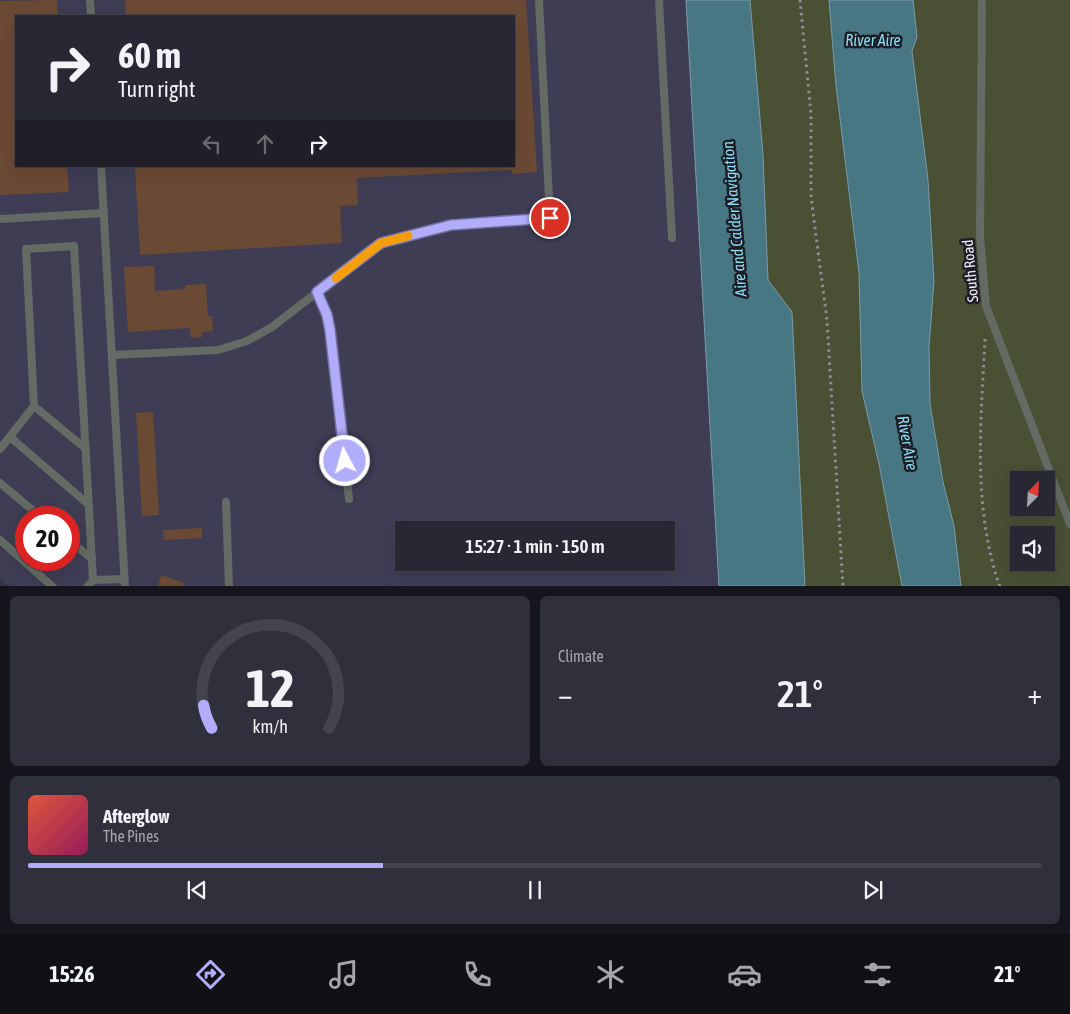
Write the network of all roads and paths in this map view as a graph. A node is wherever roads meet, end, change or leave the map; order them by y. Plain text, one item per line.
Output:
1 (90, 0) edge
2 (539, 0) edge
3 (659, 0) edge
4 (800, 0) edge
5 (982, 0) edge
6 (91, 15) edge
7 (101, 167) edge
8 (104, 213) junction
9 (0, 219) edge
10 (672, 238) dead end
11 (317, 292) junction
12 (985, 334) dead end
13 (112, 355) junction
14 (34, 406) junction
15 (10, 437) junction
16 (0, 449) edge
17 (86, 449) junction
18 (0, 483) edge
19 (350, 499) dead end
20 (226, 502) dead end
21 (89, 505) junction
22 (28, 506) edge
23 (1070, 524) edge
24 (0, 540) edge
25 (80, 549) edge
26 (92, 559) junction
27 (93, 580) junction
28 (124, 583) edge
29 (53, 586) edge
30 (87, 586) edge
31 (229, 586) edge
32 (843, 586) edge
33 (1000, 586) edge

1 - 6 lane
2 - 11 lane
3 - 10 lane
4 - 32 path
5 - 23 lane, South Road
7 - 8 lane
8 - 9 lane
8 - 13 lane
11 - 13 lane
11 - 19 lane
12 - 33 path
13 - 28 lane
14 - 15 lane
14 - 17 lane
14 - 17 lane
15 - 16 lane
15 - 21 lane
17 - 21 lane
18 - 22 lane
20 - 31 lane
21 - 26 lane
24 - 29 lane
25 - 26 lane
26 - 27 lane
27 - 28 lane
27 - 30 lane

